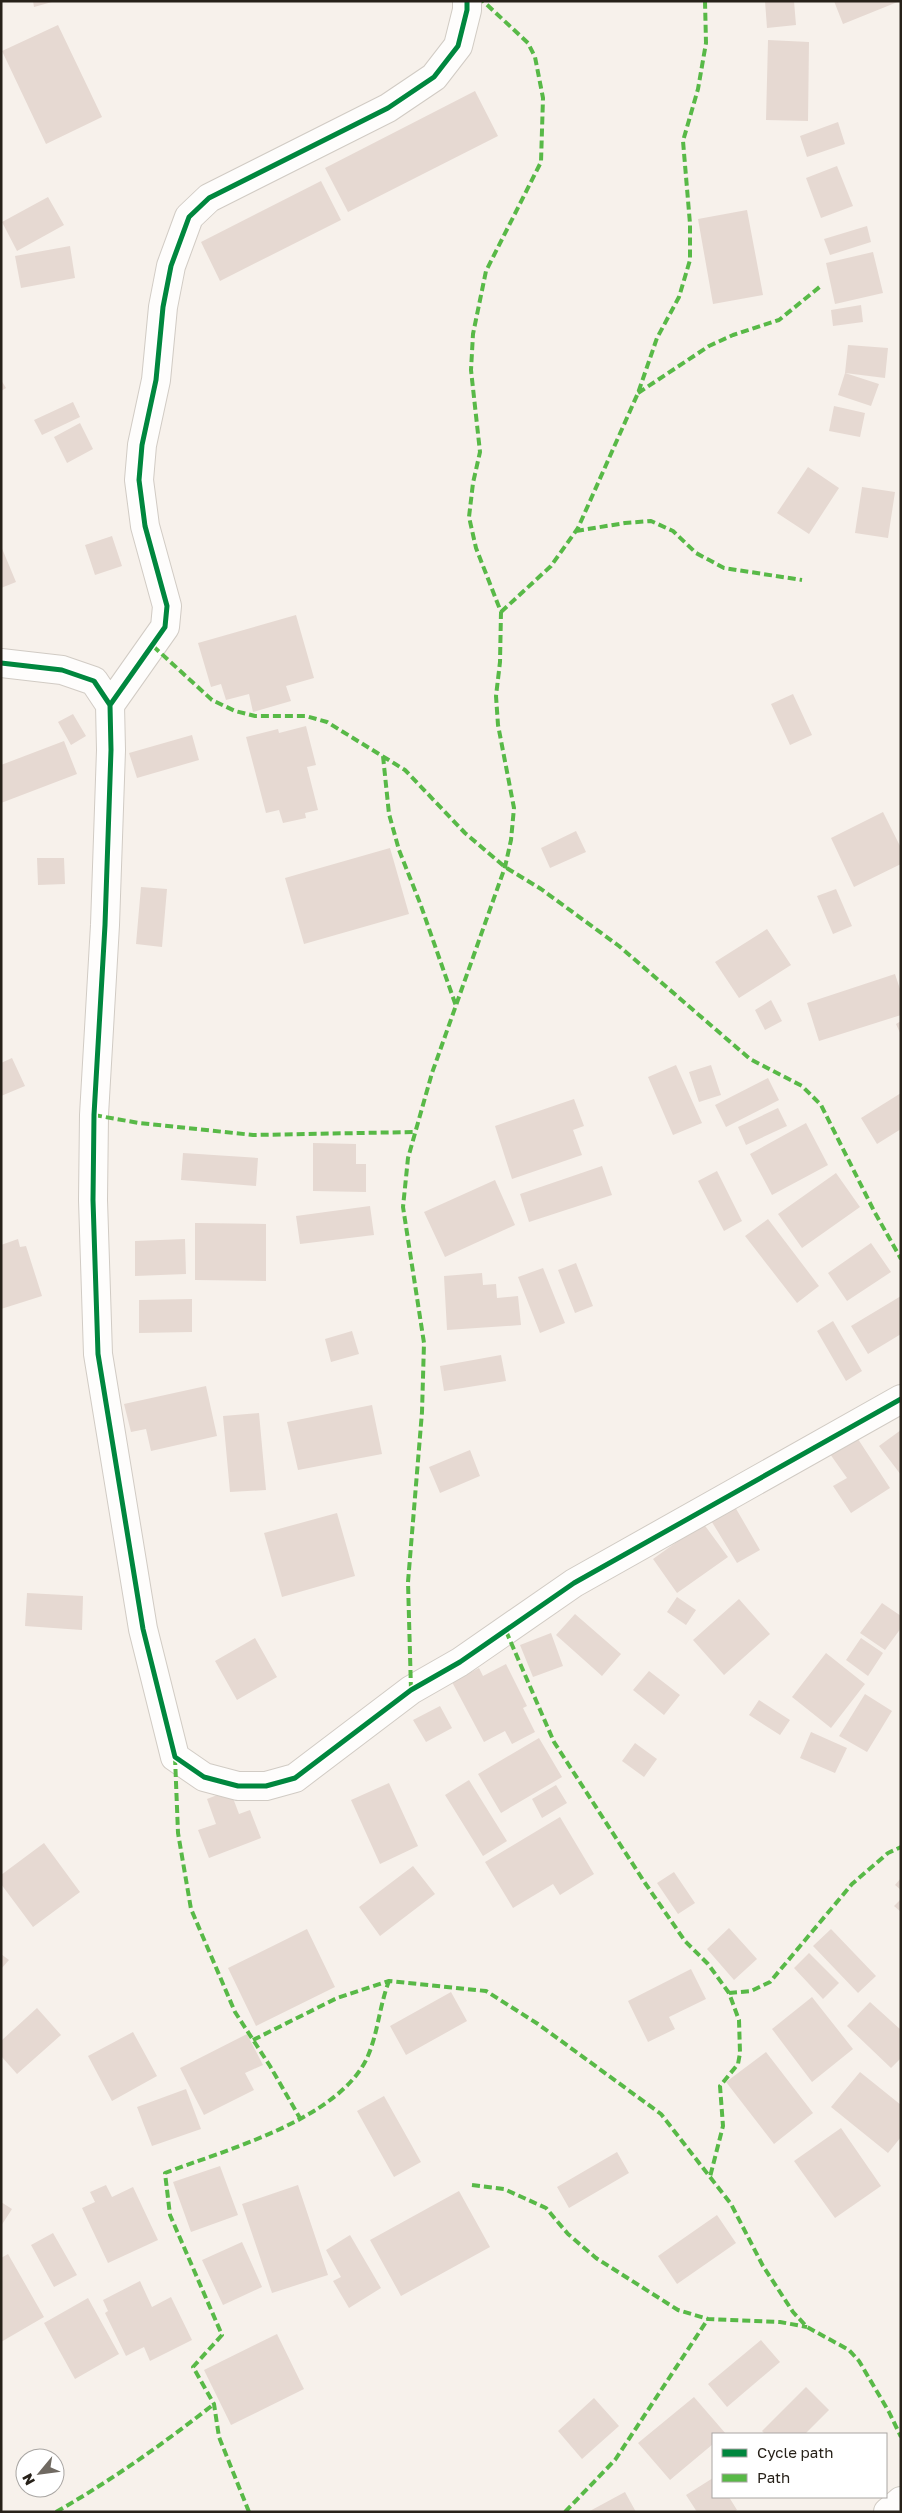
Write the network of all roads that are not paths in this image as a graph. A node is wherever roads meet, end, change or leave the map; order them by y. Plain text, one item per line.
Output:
1 (467, 1) edge
2 (1, 663) edge
3 (110, 705) junction
4 (901, 1399) edge
5 (901, 2502) edge
6 (888, 2512) edge

1 - 3 street
2 - 3 street
3 - 4 street
5 - 6 street

